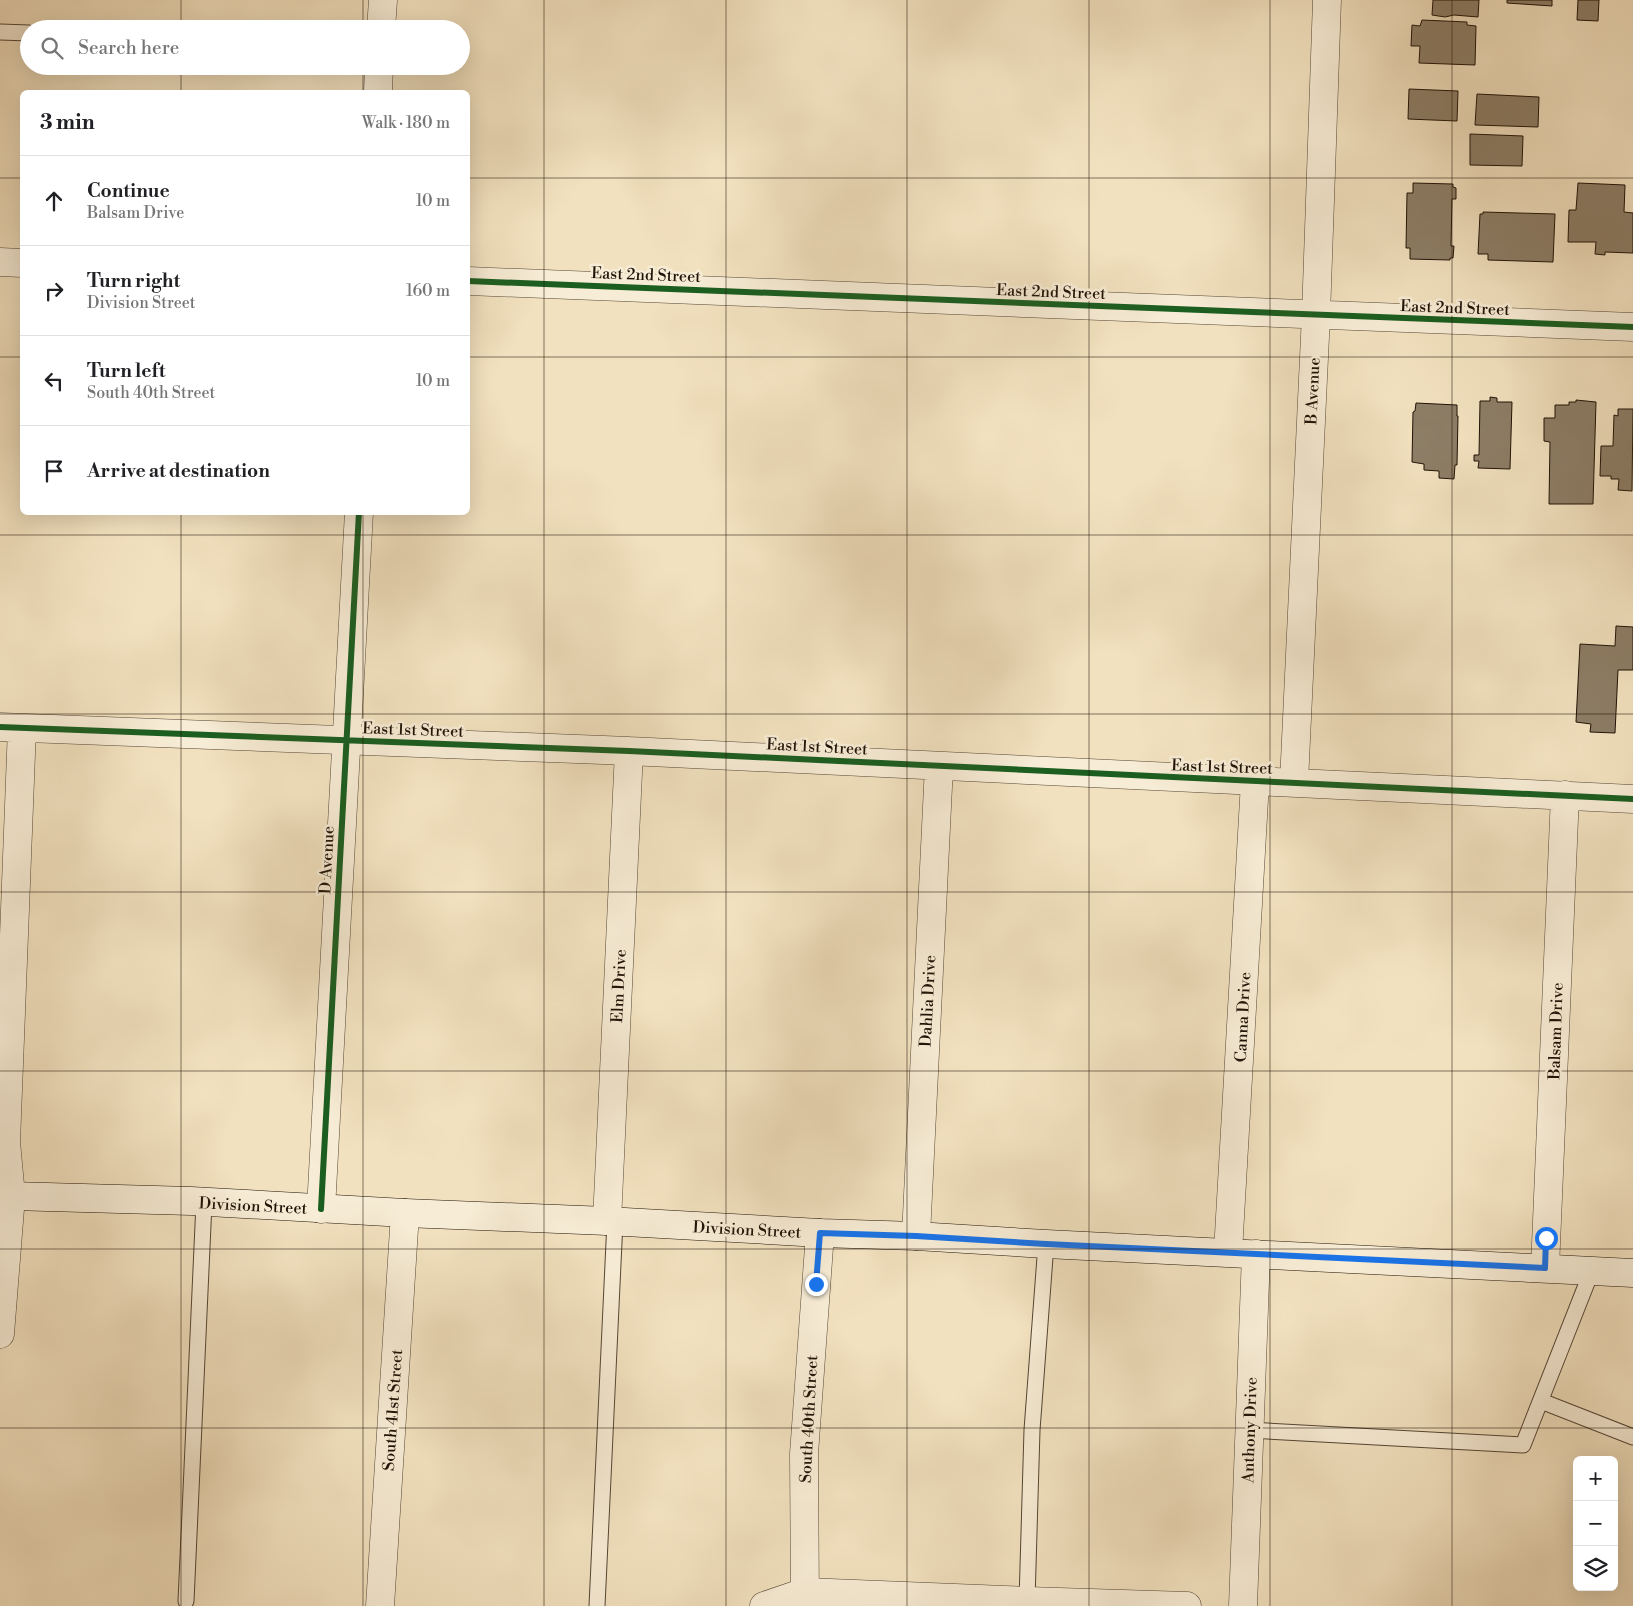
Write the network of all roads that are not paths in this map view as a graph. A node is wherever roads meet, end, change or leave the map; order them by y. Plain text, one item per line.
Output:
1 (382, 0) edge
2 (1327, 0) edge
3 (381, 20) edge
4 (0, 32) edge
5 (20, 33) edge
6 (379, 75) edge
7 (378, 90) edge
8 (0, 262) edge
9 (20, 263) edge
10 (470, 281) edge
11 (1316, 315) junction
12 (1633, 327) edge
13 (358, 515) edge
14 (11, 727) edge
15 (347, 740) junction
16 (629, 751) junction
17 (938, 766) junction
18 (1255, 782) junction
19 (1294, 782) junction
20 (1565, 795) junction
21 (1633, 799) edge
22 (4, 1196) edge
23 (204, 1203) junction
24 (321, 1209) junction
25 (405, 1214) junction
26 (611, 1221) junction
27 (820, 1233) junction
28 (916, 1236) junction
29 (1046, 1244) junction
30 (1228, 1252) junction
31 (1256, 1254) junction
32 (1545, 1268) junction
33 (1592, 1270) junction
34 (1633, 1272) edge
35 (0, 1334) edge
36 (1541, 1401) junction
37 (1249, 1430) junction
38 (1633, 1437) edge
39 (805, 1599) edge
40 (186, 1601) dead end
41 (1027, 1602) junction
42 (1135, 1605) edge
43 (380, 1606) edge
44 (597, 1606) edge
45 (764, 1606) edge
46 (1187, 1606) edge
47 (1243, 1606) edge

1 - 3 street
2 - 11 street, B Avenue
4 - 5 lane
6 - 7 street
8 - 9 street
10 - 11 street, East 2nd Street
11 - 12 street, East 2nd Street
11 - 19 street, B Avenue
13 - 15 street, D Avenue
14 - 15 street, East 1st Street
14 - 22 street
15 - 16 street, East 1st Street
15 - 24 street, D Avenue
16 - 17 street, East 1st Street
16 - 26 street, Elm Drive
17 - 18 street, East 1st Street
17 - 28 street, Dahlia Drive
18 - 19 street, East 1st Street
18 - 30 street, Canna Drive
19 - 20 street, East 1st Street
20 - 21 street, East 1st Street
20 - 32 street, Balsam Drive
22 - 23 street, Division Street
22 - 35 street
23 - 24 street, Division Street
23 - 40 lane
24 - 25 street, Division Street
25 - 26 street, Division Street
25 - 43 street, South 41st Street
26 - 27 street, Division Street
26 - 44 lane
27 - 28 street, Division Street
27 - 39 street, South 40th Street
28 - 29 street, Division Street
29 - 30 street, Division Street
29 - 41 lane
30 - 31 street, Division Street
31 - 32 street, Division Street
31 - 37 street, Anthony Drive
32 - 33 street, Division Street
33 - 34 street, Division Street
33 - 36 lane
36 - 37 lane
36 - 38 lane
37 - 47 street, Anthony Drive
39 - 41 street
39 - 45 street
41 - 42 street
42 - 46 street

